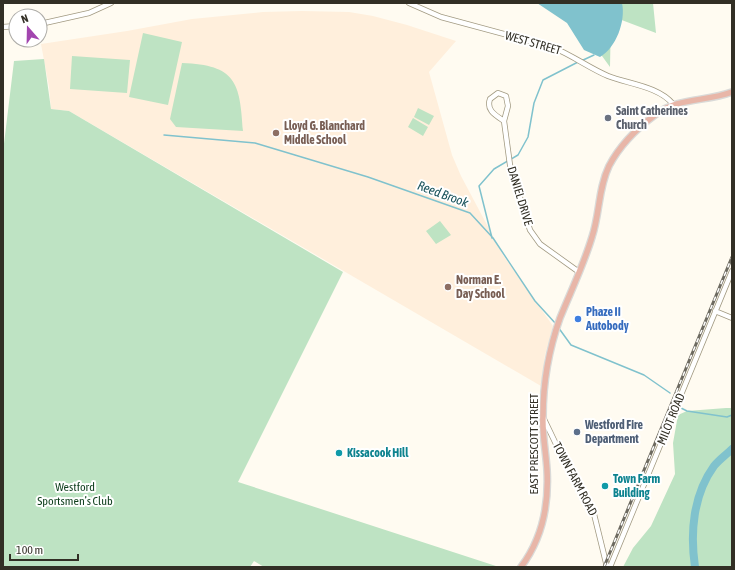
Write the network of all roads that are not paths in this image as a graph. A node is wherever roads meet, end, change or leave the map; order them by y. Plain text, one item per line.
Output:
1 (111, 3) edge
2 (409, 3) edge
3 (48, 22) edge
4 (732, 92) edge
5 (673, 104) junction
6 (504, 121) junction
7 (732, 271) edge
8 (578, 272) junction
9 (715, 311) junction
10 (732, 318) edge
11 (543, 416) junction
12 (521, 567) edge
13 (609, 567) edge

1 - 3 street
2 - 5 street, WEST STREET
4 - 5 main road, EAST PRESCOTT STREET
5 - 8 main road, EAST PRESCOTT STREET
6 - 6 street, DANIEL DRIVE
6 - 8 street, DANIEL DRIVE
7 - 9 street, MILOT ROAD
8 - 11 main road, EAST PRESCOTT STREET
9 - 10 street
9 - 13 street, MILOT ROAD
11 - 12 main road, EAST PRESCOTT STREET
11 - 13 street, TOWN FARM ROAD

